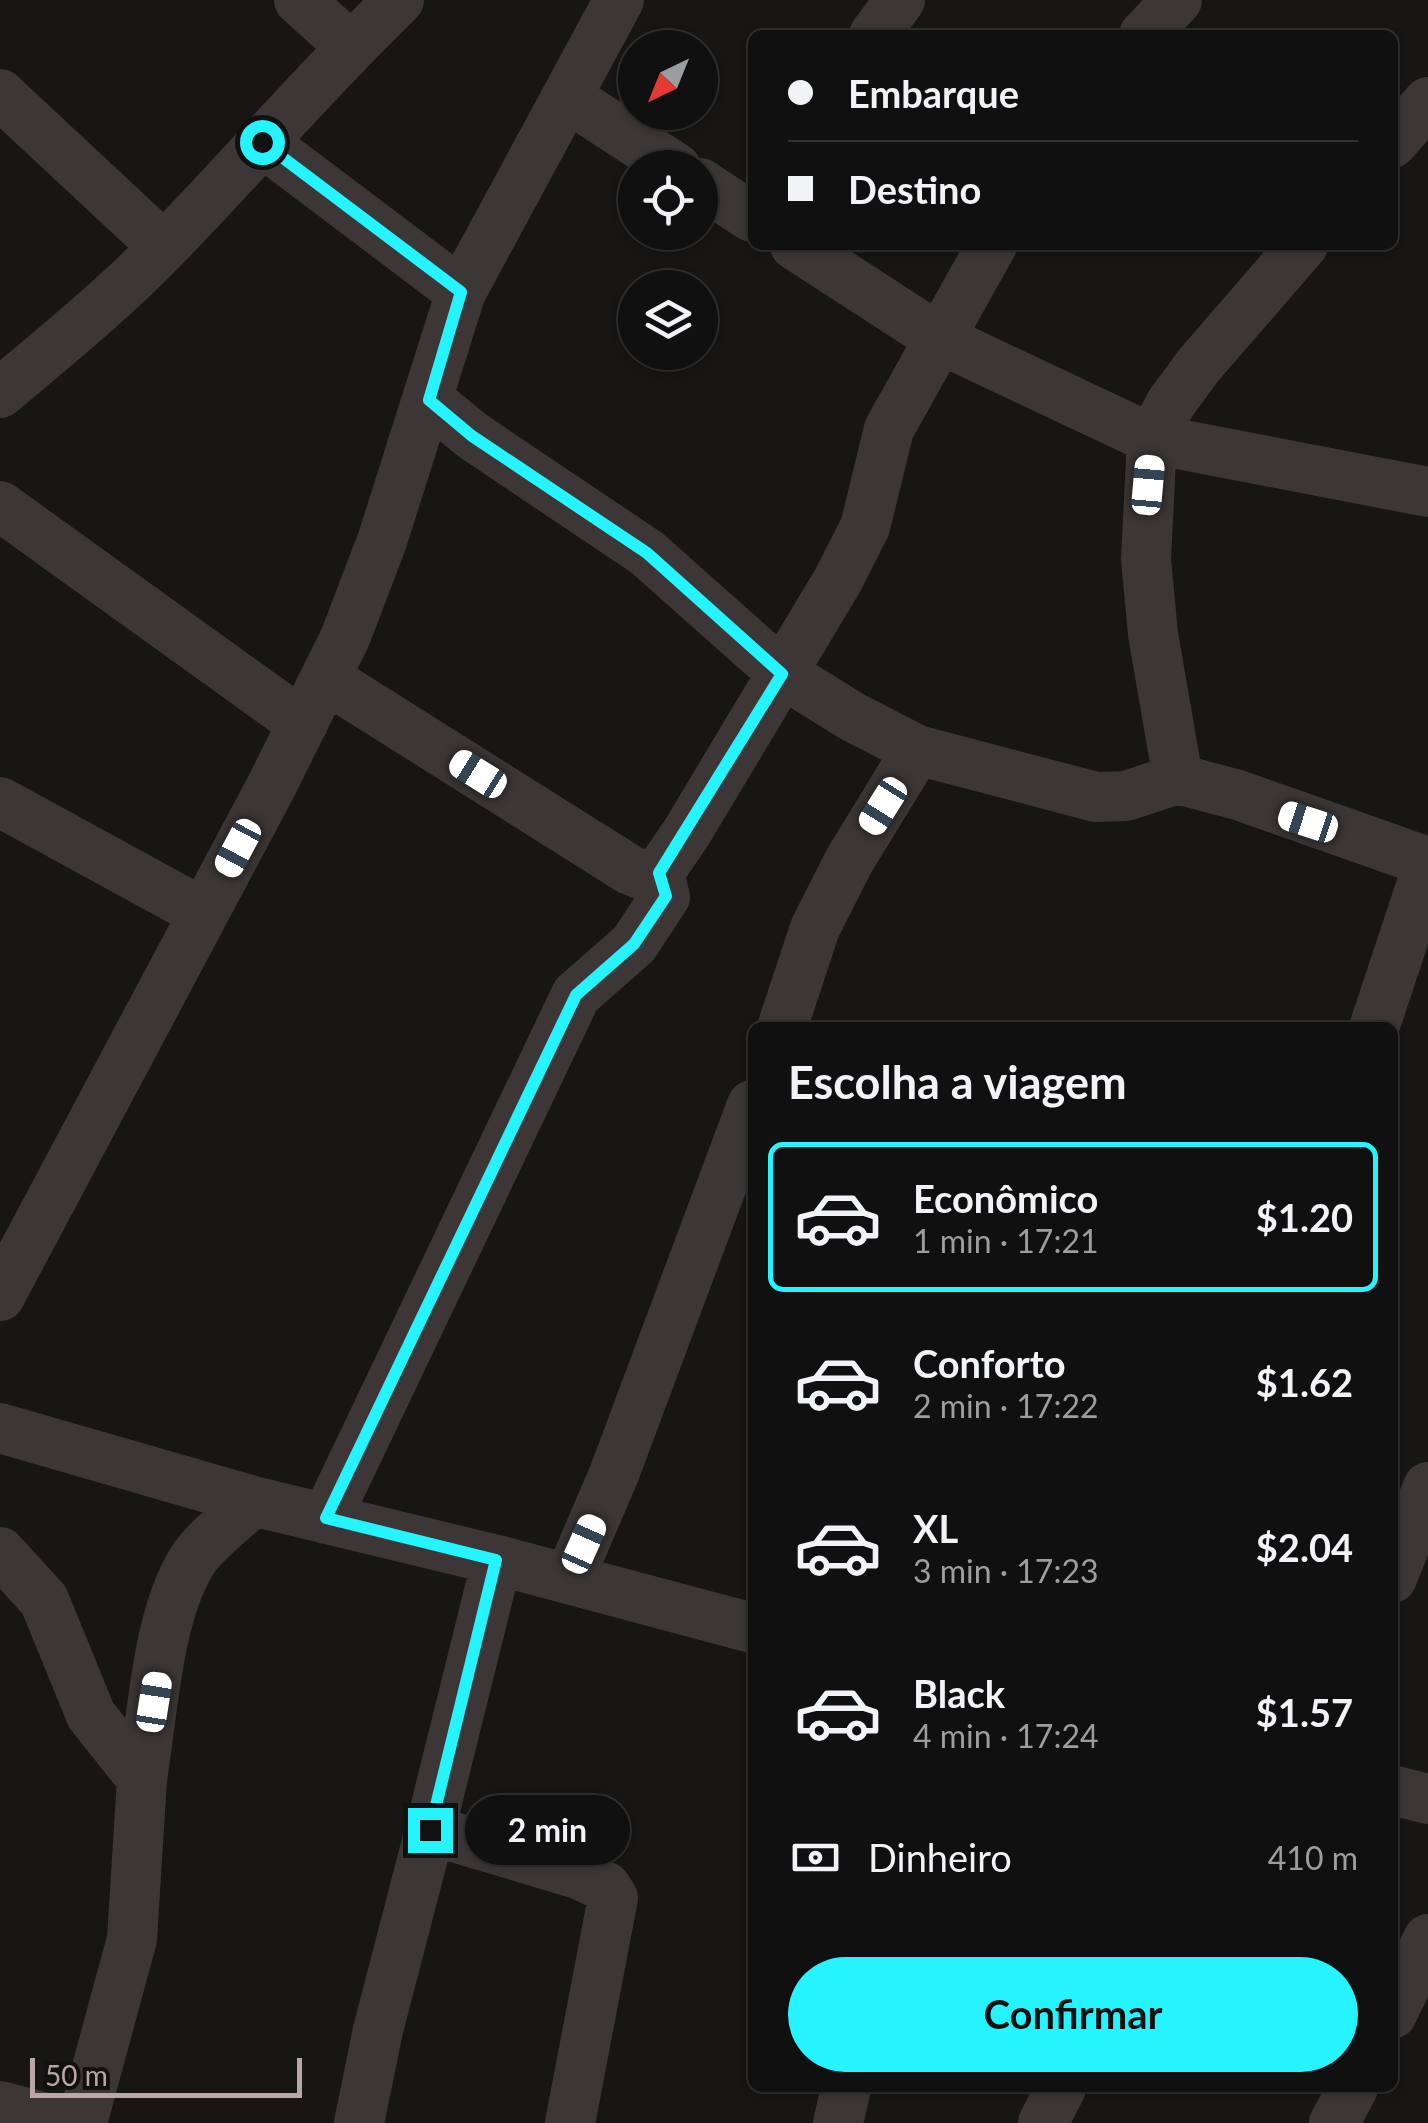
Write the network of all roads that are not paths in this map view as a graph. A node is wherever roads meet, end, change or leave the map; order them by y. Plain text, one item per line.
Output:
1 (299, 0) edge
2 (400, 0) edge
3 (619, 0) edge
4 (900, 0) edge
5 (1177, 0) edge
6 (878, 30) edge
7 (1149, 30) edge
8 (351, 47) junction
9 (0, 94) edge
10 (567, 97) junction
11 (1428, 102) edge
12 (1398, 135) edge
13 (262, 142) junction
14 (648, 150) edge
15 (718, 195) edge
16 (748, 212) edge
17 (164, 248) junction
18 (803, 250) edge
19 (989, 250) edge
20 (1299, 250) edge
21 (461, 292) junction
22 (940, 338) junction
23 (0, 393) edge
24 (429, 400) junction
25 (1152, 438) junction
26 (1428, 492) edge
27 (0, 506) edge
28 (782, 674) junction
29 (325, 678) junction
30 (303, 724) junction
31 (918, 750) junction
32 (1178, 778) junction
33 (0, 802) edge
34 (1428, 864) edge
35 (659, 873) junction
36 (204, 913) junction
37 (790, 1022) edge
38 (1376, 1022) edge
39 (748, 1116) edge
40 (0, 1296) edge
41 (0, 1428) edge
42 (1428, 1486) edge
43 (253, 1501) junction
44 (326, 1518) junction
45 (0, 1552) edge
46 (496, 1560) junction
47 (1398, 1563) edge
48 (568, 1579) junction
49 (748, 1627) edge
50 (142, 1779) junction
51 (1398, 1792) edge
52 (1428, 1799) edge
53 (430, 1830) junction
54 (1428, 1939) edge
55 (1398, 2002) edge
56 (845, 2092) edge
57 (1059, 2092) edge
58 (1351, 2092) edge
59 (0, 2106) edge
60 (65, 2123) edge
61 (82, 2123) edge
62 (359, 2123) edge
63 (570, 2123) edge
64 (838, 2123) edge
65 (1043, 2123) edge
66 (1334, 2123) edge

1 - 8 street
2 - 8 street
3 - 10 street
4 - 6 street
5 - 7 street
8 - 13 street
9 - 17 street
10 - 14 street
10 - 21 street
11 - 12 street
13 - 17 street
13 - 21 street
15 - 16 street
17 - 23 street
18 - 22 street
19 - 22 street
20 - 25 street
21 - 24 street
22 - 25 street
22 - 28 street
24 - 28 street
24 - 29 street
25 - 26 street
25 - 32 street
27 - 30 street
28 - 31 street
28 - 35 street
29 - 30 street
29 - 35 street
30 - 36 street
31 - 32 street
31 - 37 street
32 - 34 street
33 - 36 street
34 - 38 street
35 - 44 street
36 - 40 street
39 - 48 street
41 - 43 street
42 - 47 street
43 - 44 street
43 - 50 street
44 - 46 street
45 - 50 street
46 - 48 street
46 - 53 street
48 - 49 street
50 - 61 street
51 - 52 street
53 - 62 street
53 - 63 street
54 - 55 street
56 - 64 street
57 - 65 street
58 - 66 street
59 - 60 street

